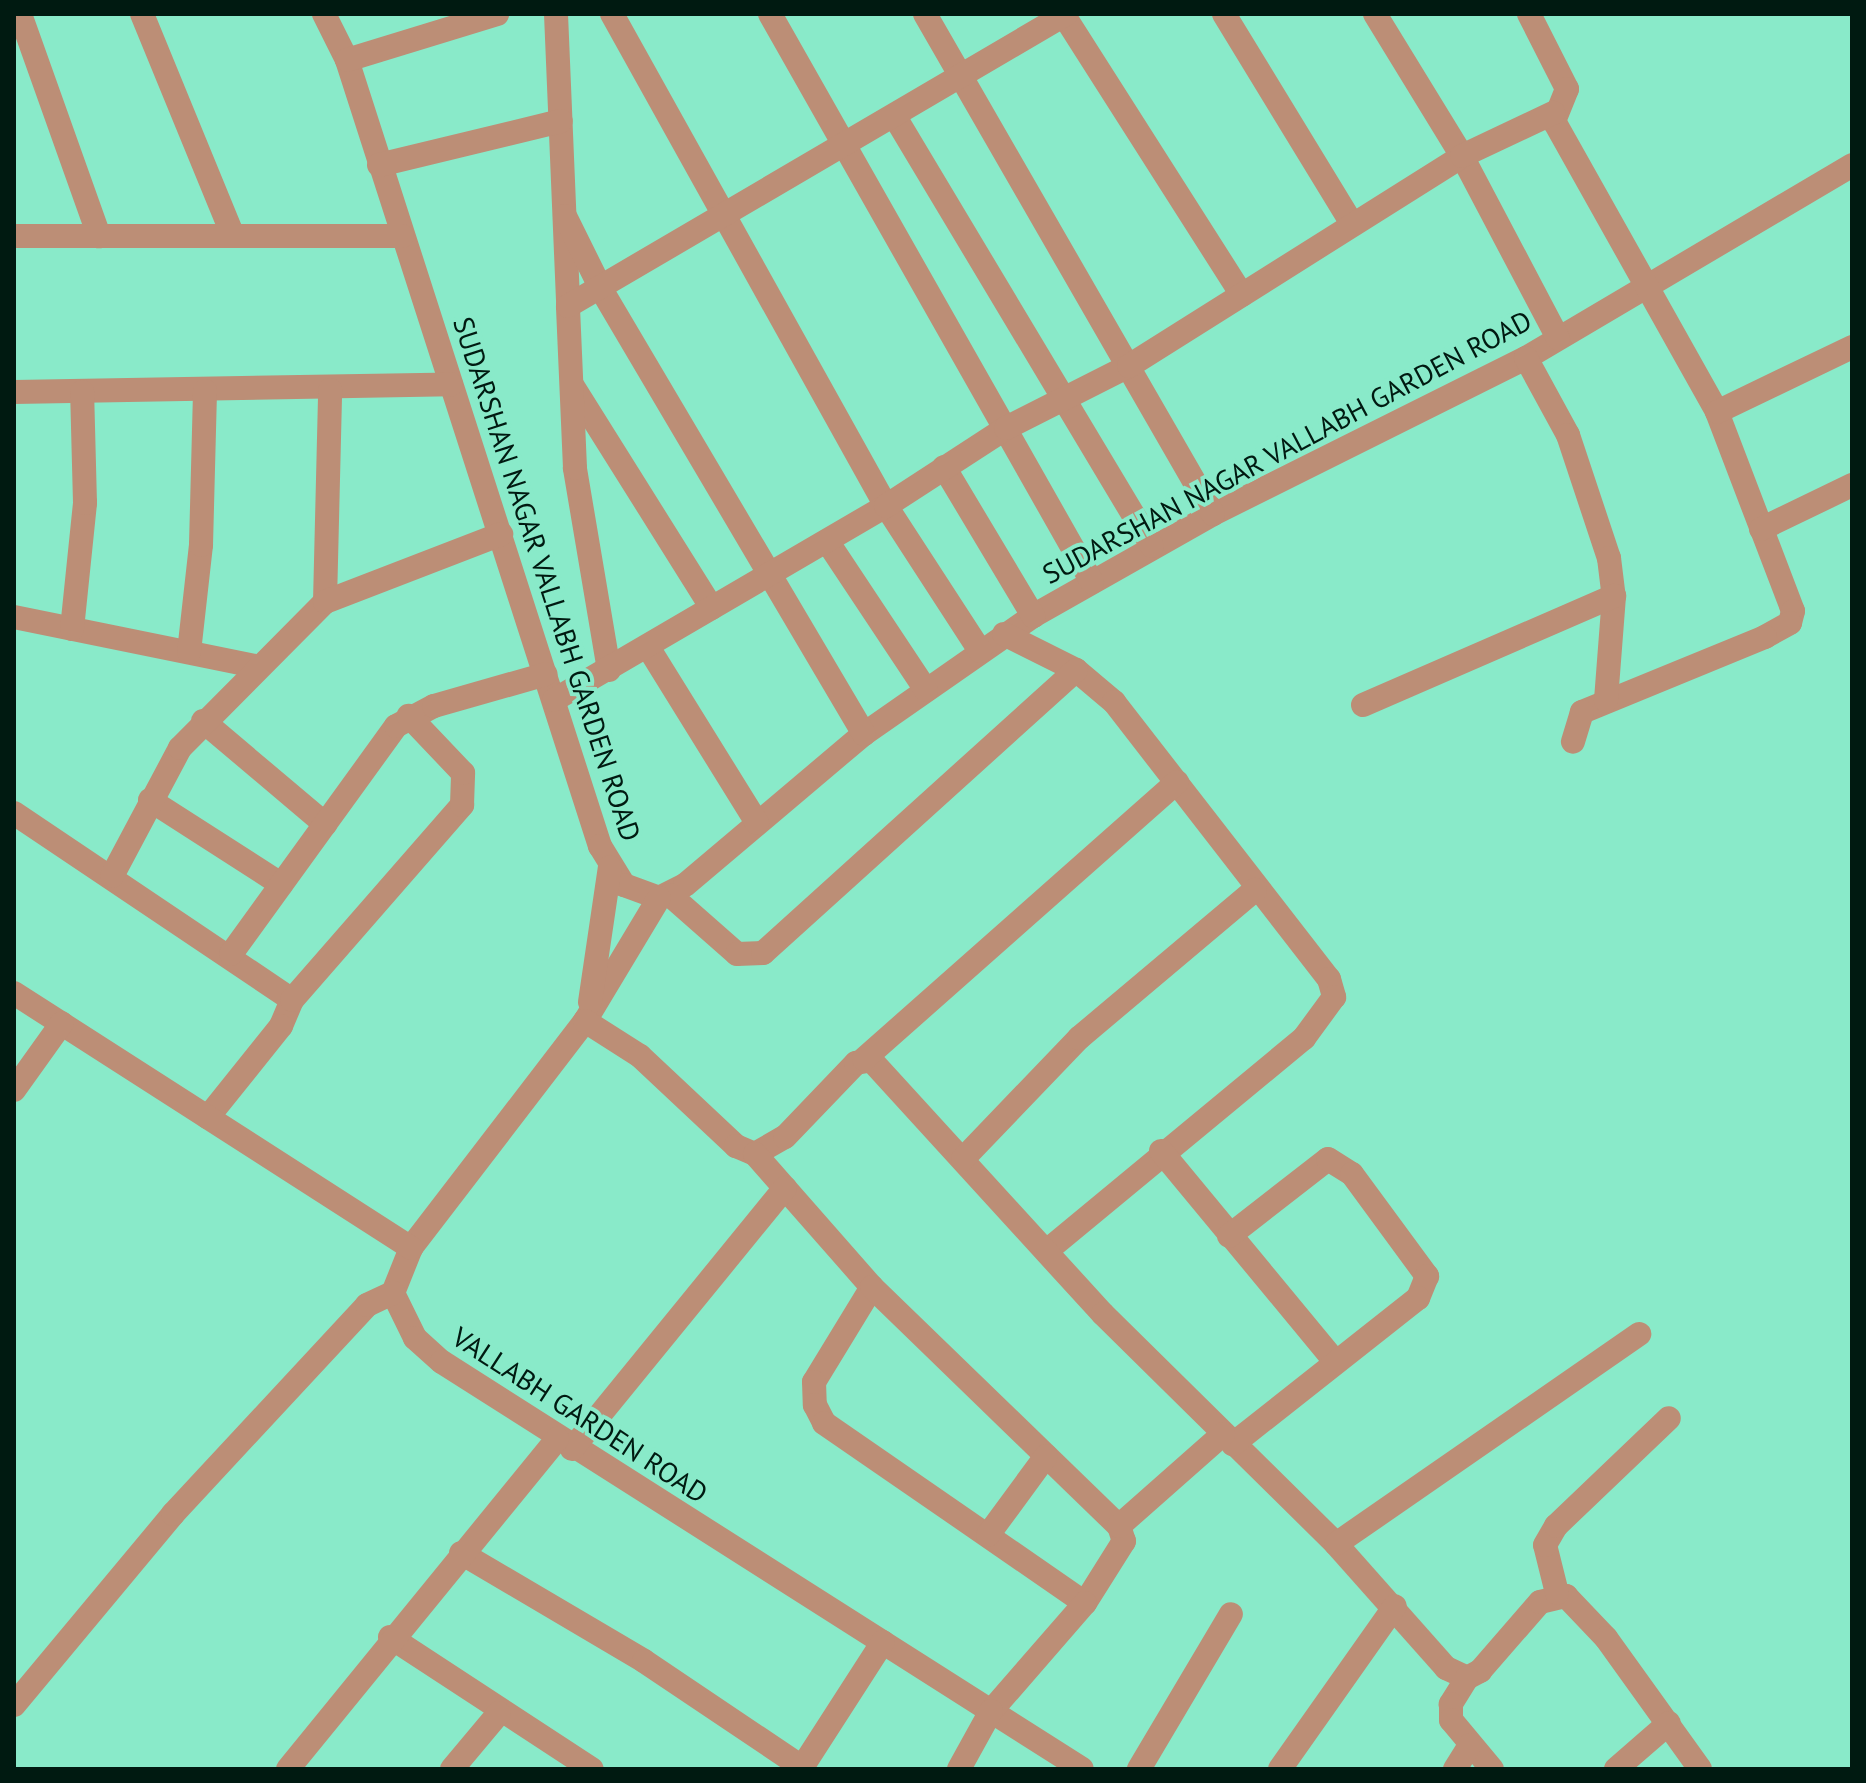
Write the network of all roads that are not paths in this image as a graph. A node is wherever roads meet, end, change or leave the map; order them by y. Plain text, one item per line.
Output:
1 (20, 14) edge
2 (142, 14) edge
3 (324, 14) edge
4 (556, 14) edge
5 (612, 14) edge
6 (770, 14) edge
7 (925, 14) edge
8 (1064, 14) edge
9 (1224, 14) edge
10 (1375, 14) edge
11 (1529, 14) edge
12 (486, 16) edge
13 (347, 60) junction
14 (960, 79) junction
15 (1553, 113) junction
16 (895, 117) junction
17 (561, 121) junction
18 (842, 149) junction
19 (1462, 156) junction
20 (379, 165) junction
21 (1852, 165) edge
22 (565, 216) junction
23 (723, 218) junction
24 (1352, 224) junction
25 (15, 234) edge
26 (99, 236) junction
27 (233, 236) junction
28 (402, 236) junction
29 (1649, 282) junction
30 (601, 289) junction
31 (1242, 295) junction
32 (568, 306) junction
33 (1558, 338) junction
34 (1852, 347) edge
35 (1526, 358) junction
36 (1129, 366) junction
37 (571, 383) junction
38 (451, 384) junction
39 (330, 390) junction
40 (205, 391) junction
41 (14, 392) edge
42 (82, 392) junction
43 (1063, 399) junction
44 (1717, 412) junction
45 (1006, 428) junction
46 (944, 467) junction
47 (1852, 485) edge
48 (886, 506) junction
49 (1213, 514) junction
50 (1761, 529) junction
51 (501, 534) junction
52 (827, 541) junction
53 (1152, 546) junction
54 (772, 573) junction
55 (1092, 582) junction
56 (1614, 596) junction
57 (325, 602) junction
58 (712, 608) junction
59 (1033, 616) junction
60 (14, 617) edge
61 (72, 629) junction
62 (1004, 634) junction
63 (648, 647) junction
64 (980, 651) junction
65 (189, 652) junction
66 (259, 667) junction
67 (609, 670) junction
68 (1076, 670) junction
69 (546, 674) junction
70 (926, 690) junction
71 (554, 700) junction
72 (1606, 701) junction
73 (1363, 705) dead end
74 (409, 716) junction
75 (203, 721) junction
76 (864, 734) junction
77 (1573, 742) dead end
78 (1177, 782) junction
79 (150, 800) junction
80 (14, 813) edge
81 (757, 823) junction
82 (325, 824) junction
83 (610, 867) junction
84 (112, 876) junction
85 (281, 884) junction
86 (1255, 890) junction
87 (665, 896) junction
88 (231, 954) junction
89 (14, 993) edge
90 (292, 1000) junction
91 (587, 1013) junction
92 (62, 1023) junction
93 (864, 1059) junction
94 (14, 1090) edge
95 (208, 1117) junction
96 (1161, 1151) junction
97 (755, 1154) junction
98 (963, 1159) junction
99 (785, 1188) junction
100 (1229, 1236) junction
101 (411, 1248) junction
102 (1048, 1250) junction
103 (872, 1287) junction
104 (393, 1293) junction
105 (1639, 1334) dead end
106 (1334, 1360) junction
107 (1669, 1418) dead end
108 (1228, 1439) junction
109 (564, 1444) junction
110 (1046, 1456) junction
111 (1119, 1526) junction
112 (988, 1535) junction
113 (1336, 1544) junction
114 (461, 1553) junction
115 (1557, 1593) junction
116 (1085, 1603) junction
117 (1395, 1606) junction
118 (1231, 1614) dead end
119 (390, 1637) junction
120 (883, 1642) junction
121 (1457, 1673) junction
122 (14, 1705) edge
123 (991, 1711) junction
124 (499, 1713) junction
125 (1669, 1723) junction
126 (1470, 1745) junction
127 (802, 1768) edge
128 (288, 1769) edge
129 (452, 1769) edge
130 (592, 1769) edge
131 (959, 1769) edge
132 (1082, 1769) edge
133 (1139, 1769) edge
134 (1280, 1769) edge
135 (1455, 1769) edge
136 (1492, 1769) edge
137 (1616, 1769) edge
138 (1700, 1769) edge

1 - 26 street
2 - 27 street
3 - 13 street, SUDARSHAN NAGAR VALLABH GARDEN ROAD
4 - 17 street
5 - 23 street
6 - 18 street
7 - 14 street
8 - 14 street
8 - 31 street
9 - 24 street
10 - 19 street
11 - 15 street
12 - 13 street
13 - 20 street, SUDARSHAN NAGAR VALLABH GARDEN ROAD
14 - 16 street
14 - 36 street
15 - 19 street
15 - 29 street
16 - 18 street
16 - 43 street
17 - 20 street
17 - 22 street
18 - 23 street
18 - 45 street
19 - 24 street
19 - 33 street
20 - 28 street, SUDARSHAN NAGAR VALLABH GARDEN ROAD
21 - 29 street, SUDARSHAN NAGAR VALLABH GARDEN ROAD
22 - 30 street
22 - 32 street
23 - 30 street
23 - 48 street
24 - 31 street
25 - 26 street
26 - 27 street
27 - 28 street
28 - 38 street, SUDARSHAN NAGAR VALLABH GARDEN ROAD
29 - 33 street, SUDARSHAN NAGAR VALLABH GARDEN ROAD
29 - 44 street
30 - 32 street
30 - 54 street
31 - 36 street
32 - 37 street
33 - 35 street, SUDARSHAN NAGAR VALLABH GARDEN ROAD
34 - 44 street
35 - 49 street, SUDARSHAN NAGAR VALLABH GARDEN ROAD
35 - 56 street
36 - 43 street
36 - 49 street
37 - 58 street
37 - 67 street
38 - 39 street
38 - 51 street, SUDARSHAN NAGAR VALLABH GARDEN ROAD
39 - 40 street
39 - 57 street
40 - 42 street
40 - 65 street
41 - 42 street
42 - 61 street
43 - 45 street
43 - 53 street
44 - 50 street
45 - 46 street
45 - 55 street
46 - 48 street
46 - 59 street
47 - 50 street
48 - 52 street
48 - 64 street
49 - 53 street, SUDARSHAN NAGAR VALLABH GARDEN ROAD
50 - 72 street
51 - 57 street
51 - 69 street, SUDARSHAN NAGAR VALLABH GARDEN ROAD
52 - 54 street
52 - 70 street
53 - 55 street, SUDARSHAN NAGAR VALLABH GARDEN ROAD
54 - 58 street
54 - 76 street
55 - 59 street, SUDARSHAN NAGAR VALLABH GARDEN ROAD
56 - 72 street
56 - 73 street
57 - 66 street
58 - 63 street
59 - 62 street, SUDARSHAN NAGAR VALLABH GARDEN ROAD
60 - 61 street
61 - 65 street
62 - 64 street, SUDARSHAN NAGAR VALLABH GARDEN ROAD
62 - 68 street
63 - 67 street
63 - 81 street
64 - 70 street, SUDARSHAN NAGAR VALLABH GARDEN ROAD
65 - 66 street
66 - 75 street
67 - 71 street
68 - 78 street
68 - 87 street
69 - 71 street, SUDARSHAN NAGAR VALLABH GARDEN ROAD
69 - 74 street
70 - 76 street, SUDARSHAN NAGAR VALLABH GARDEN ROAD
71 - 83 street, SUDARSHAN NAGAR VALLABH GARDEN ROAD
72 - 77 street
74 - 82 street
74 - 90 street
75 - 79 street
75 - 82 street
76 - 81 street, SUDARSHAN NAGAR VALLABH GARDEN ROAD
78 - 86 street
78 - 93 street
79 - 84 street
79 - 85 street
80 - 84 street
81 - 87 street, SUDARSHAN NAGAR VALLABH GARDEN ROAD
82 - 85 street
83 - 87 street, SUDARSHAN NAGAR VALLABH GARDEN ROAD
83 - 91 street
84 - 88 street
85 - 88 street
86 - 96 street
86 - 98 street
87 - 91 street
88 - 90 street
89 - 92 street
90 - 95 street
91 - 97 street
91 - 101 street
92 - 94 street
92 - 95 street
93 - 97 street
93 - 98 street
95 - 101 street
96 - 100 street
96 - 102 street
97 - 99 street
98 - 102 street
99 - 103 street
99 - 109 street
100 - 106 street
100 - 106 street
101 - 104 street
102 - 108 street
103 - 110 street
103 - 112 street
104 - 109 street, VALLABH GARDEN ROAD
104 - 122 street
105 - 113 street
106 - 108 street
107 - 115 street
108 - 111 street
108 - 113 street
109 - 114 street
109 - 120 street, VALLABH GARDEN ROAD
110 - 111 street
110 - 112 street
111 - 116 street
112 - 116 street
113 - 117 street
114 - 119 street
114 - 127 street
115 - 121 street
115 - 125 street
116 - 123 street
117 - 121 street
117 - 134 street
118 - 133 street
119 - 124 street
119 - 128 street
120 - 123 street, VALLABH GARDEN ROAD
120 - 127 street
121 - 126 street
123 - 131 street
123 - 132 street, VALLABH GARDEN ROAD
124 - 129 street
124 - 130 street
125 - 137 street
125 - 138 street
126 - 135 street
126 - 136 street

